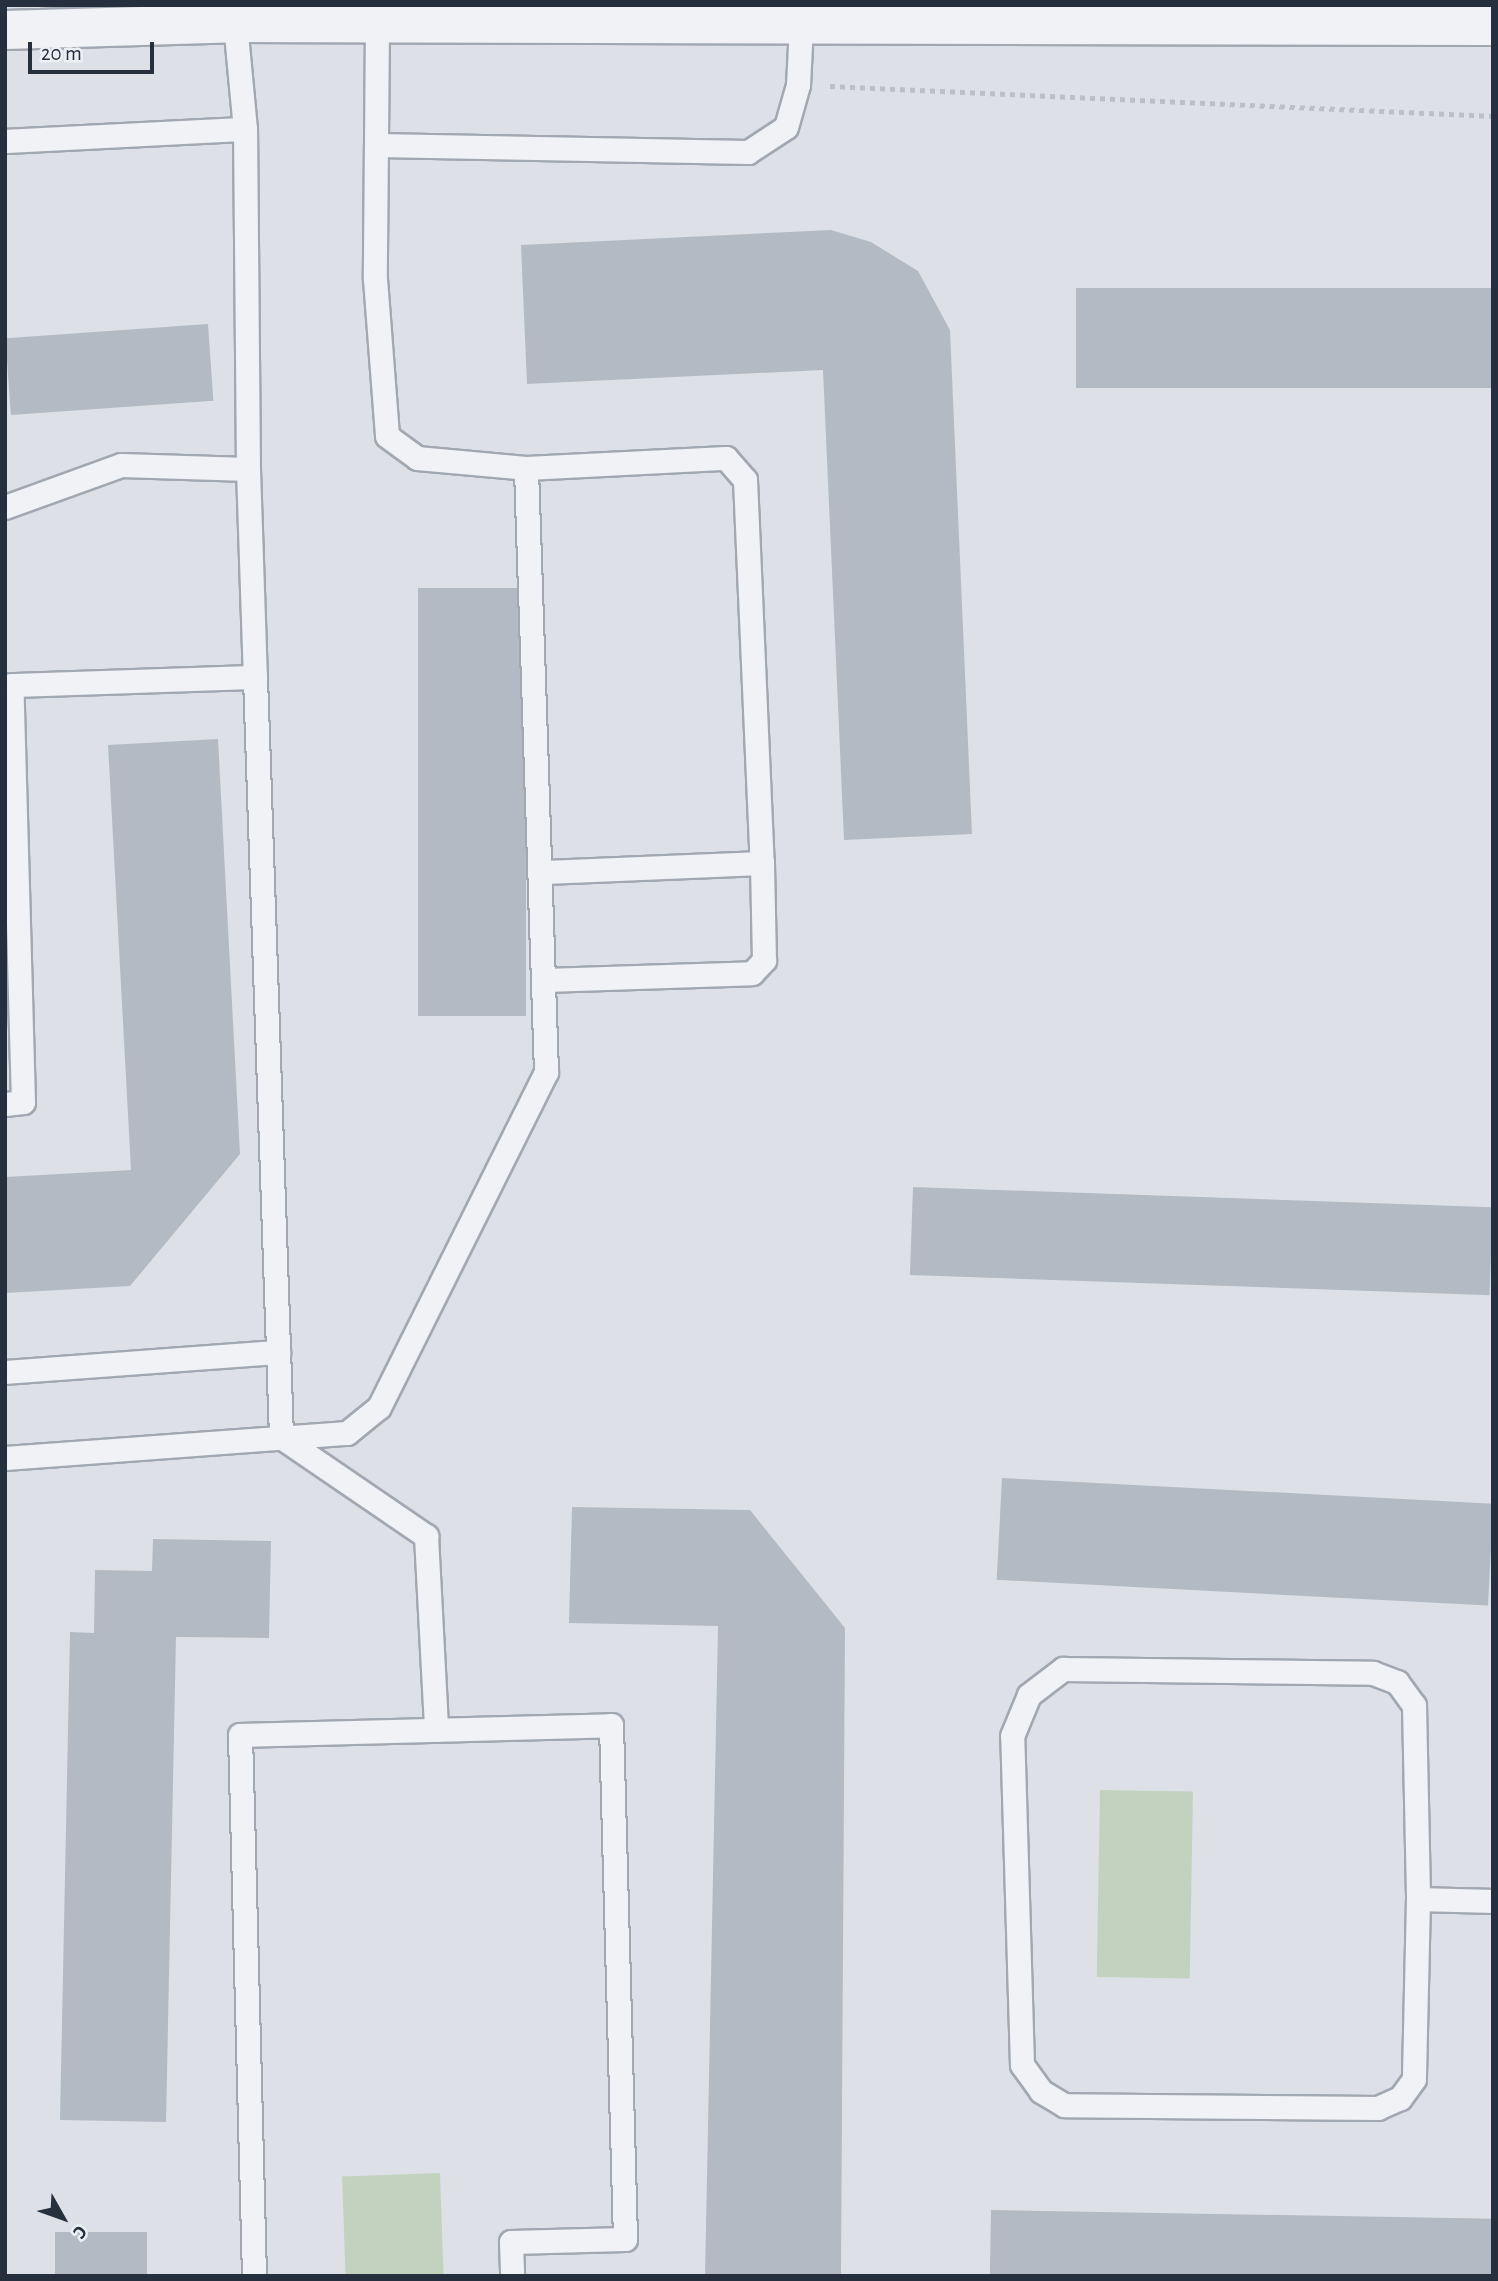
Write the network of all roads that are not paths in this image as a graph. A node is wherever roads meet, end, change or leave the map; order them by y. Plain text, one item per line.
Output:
1 (138, 15) edge
2 (586, 16) edge
3 (1048, 17) edge
4 (235, 23) junction
5 (377, 25) junction
6 (801, 26) junction
7 (1493, 26) edge
8 (5, 30) edge
9 (245, 129) junction
10 (5, 141) edge
11 (377, 145) junction
12 (526, 468) junction
13 (248, 470) junction
14 (5, 508) edge
15 (255, 677) junction
16 (762, 863) junction
17 (544, 872) junction
18 (545, 980) junction
19 (5, 1104) edge
20 (278, 1352) junction
21 (5, 1372) edge
22 (281, 1437) junction
23 (5, 1458) edge
24 (436, 1730) junction
25 (1418, 1899) junction
26 (1493, 1901) edge
27 (254, 2276) edge
28 (512, 2276) edge

1 - 4 street
1 - 8 street
2 - 5 street
2 - 6 street
3 - 6 street
3 - 7 street
4 - 5 street
4 - 9 lane
5 - 11 lane
6 - 11 lane
9 - 10 lane
9 - 13 lane
11 - 12 lane
12 - 16 lane
12 - 17 lane
13 - 14 lane
13 - 15 lane
15 - 19 lane
15 - 20 lane
16 - 17 lane
16 - 18 lane
17 - 18 lane
18 - 22 lane
20 - 21 lane
20 - 22 lane
22 - 23 lane
22 - 24 lane
24 - 27 lane
24 - 28 lane
25 - 25 lane
25 - 26 lane

